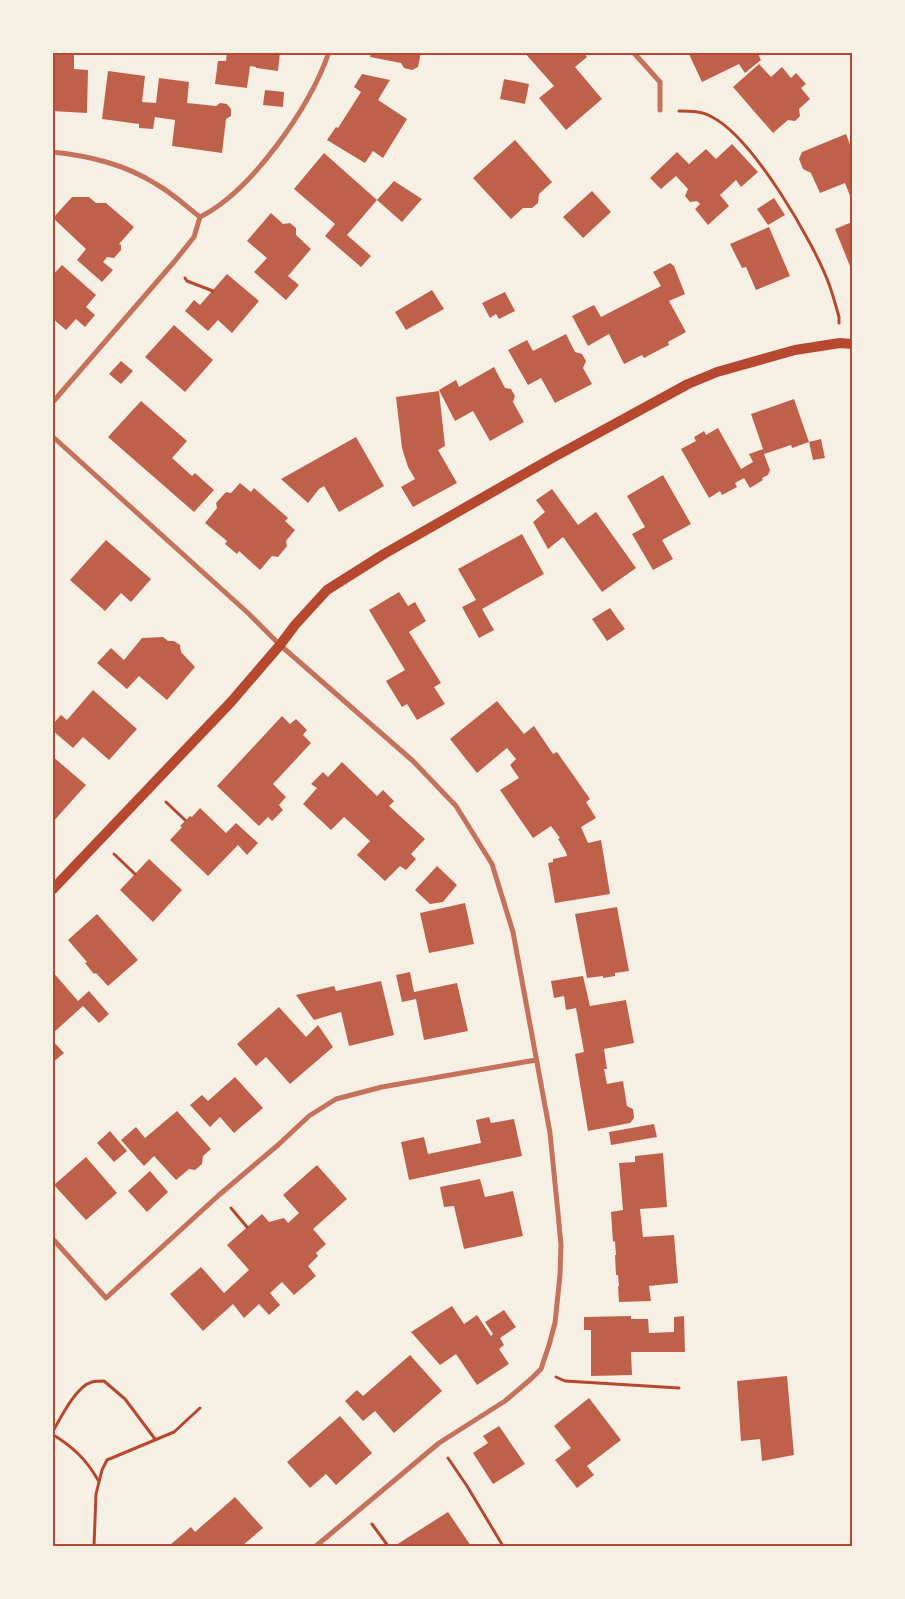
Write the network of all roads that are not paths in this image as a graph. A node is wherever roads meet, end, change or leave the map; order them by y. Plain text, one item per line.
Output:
1 (329, 52) edge
2 (633, 52) edge
3 (660, 110) road end
4 (52, 152) edge
5 (200, 217) junction
6 (852, 344) edge
7 (52, 403) edge
8 (52, 436) edge
9 (280, 645) junction
10 (52, 890) edge
11 (536, 1060) junction
12 (52, 1238) edge
13 (316, 1546) edge

1 - 5 street
2 - 3 street
4 - 5 street
5 - 7 street
6 - 9 main road
8 - 9 street
9 - 10 main road
9 - 11 street
11 - 12 street
11 - 13 street

